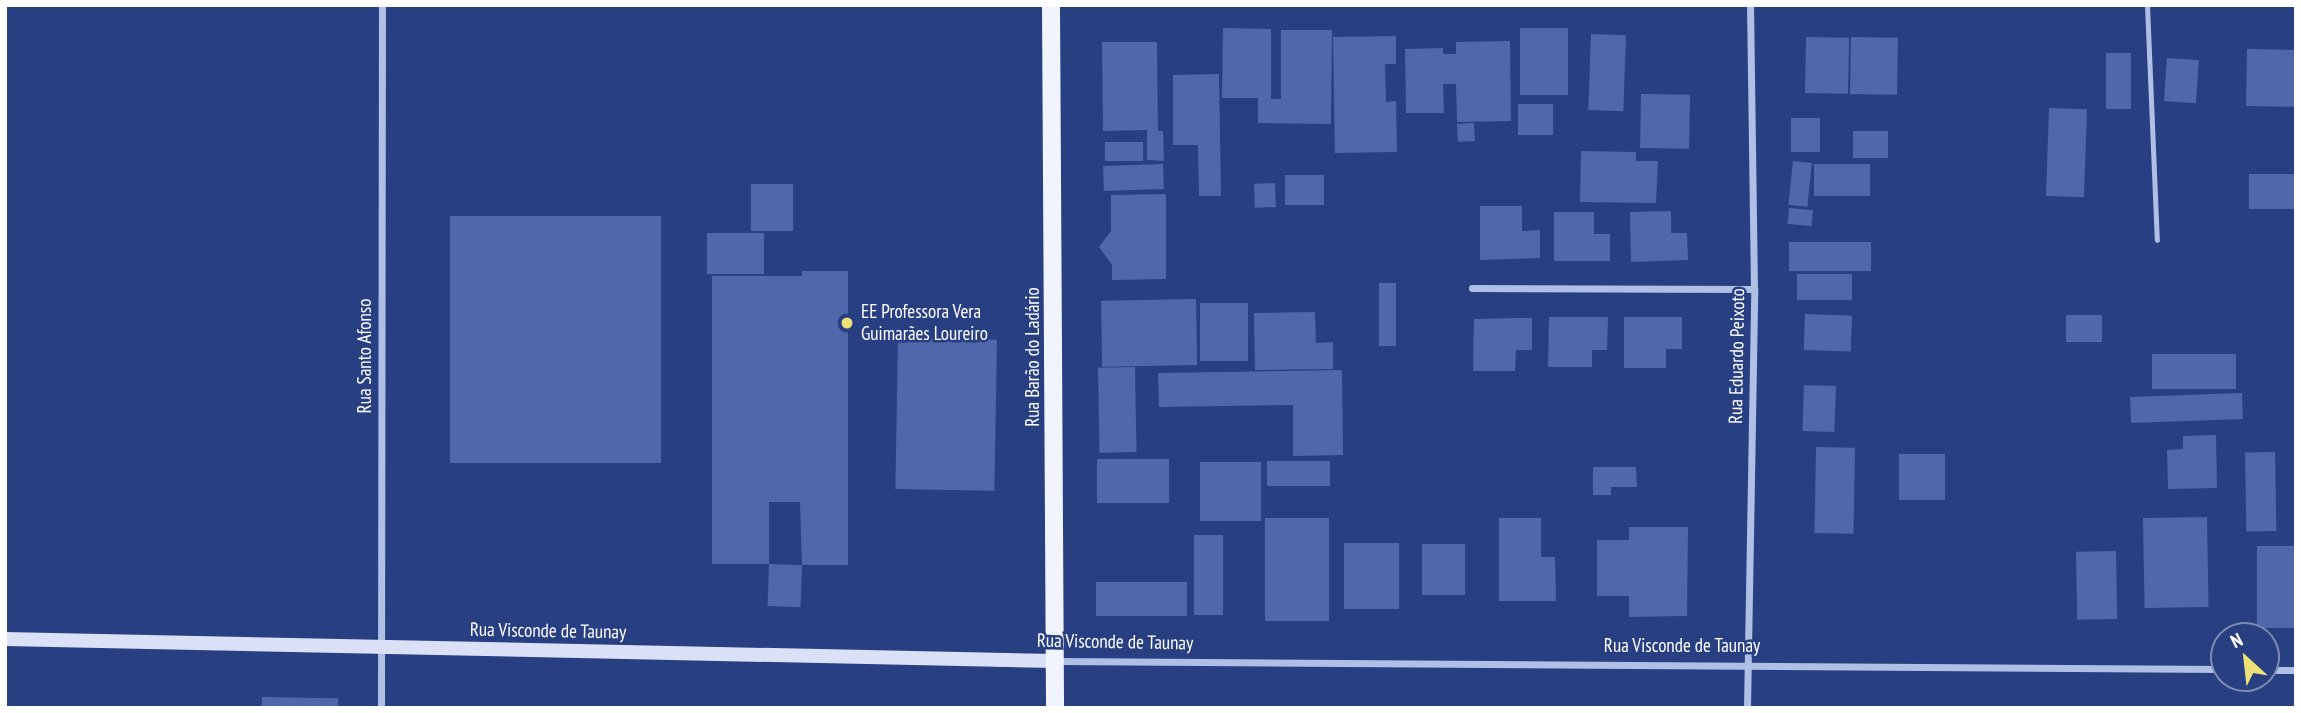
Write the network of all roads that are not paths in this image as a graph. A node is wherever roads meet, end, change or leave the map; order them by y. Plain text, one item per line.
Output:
1 (382, 5) edge
2 (1051, 5) edge
3 (1751, 5) edge
4 (2147, 5) edge
5 (2157, 240) dead end
6 (1472, 288) dead end
7 (1754, 289) junction
8 (5, 639) edge
9 (380, 646) junction
10 (1056, 661) junction
11 (1748, 666) junction
12 (2210, 669) edge
13 (380, 708) edge
14 (1055, 708) edge
15 (1748, 708) edge

1 - 9 street, Rua Santo Afonso
2 - 10 main road, Rua Barão do Ladário
3 - 7 street, Rua Eduardo Peixoto
4 - 5 lane
6 - 7 street
7 - 11 street, Rua Eduardo Peixoto
8 - 9 street, Rua Visconde de Taunay
9 - 10 street, Rua Visconde de Taunay
9 - 13 street, Rua Santo Afonso
10 - 11 street, Rua Visconde de Taunay
10 - 14 main road, Rua Barão do Ladário
11 - 12 street, Rua Visconde de Taunay
11 - 15 street, Rua Eduardo Peixoto

